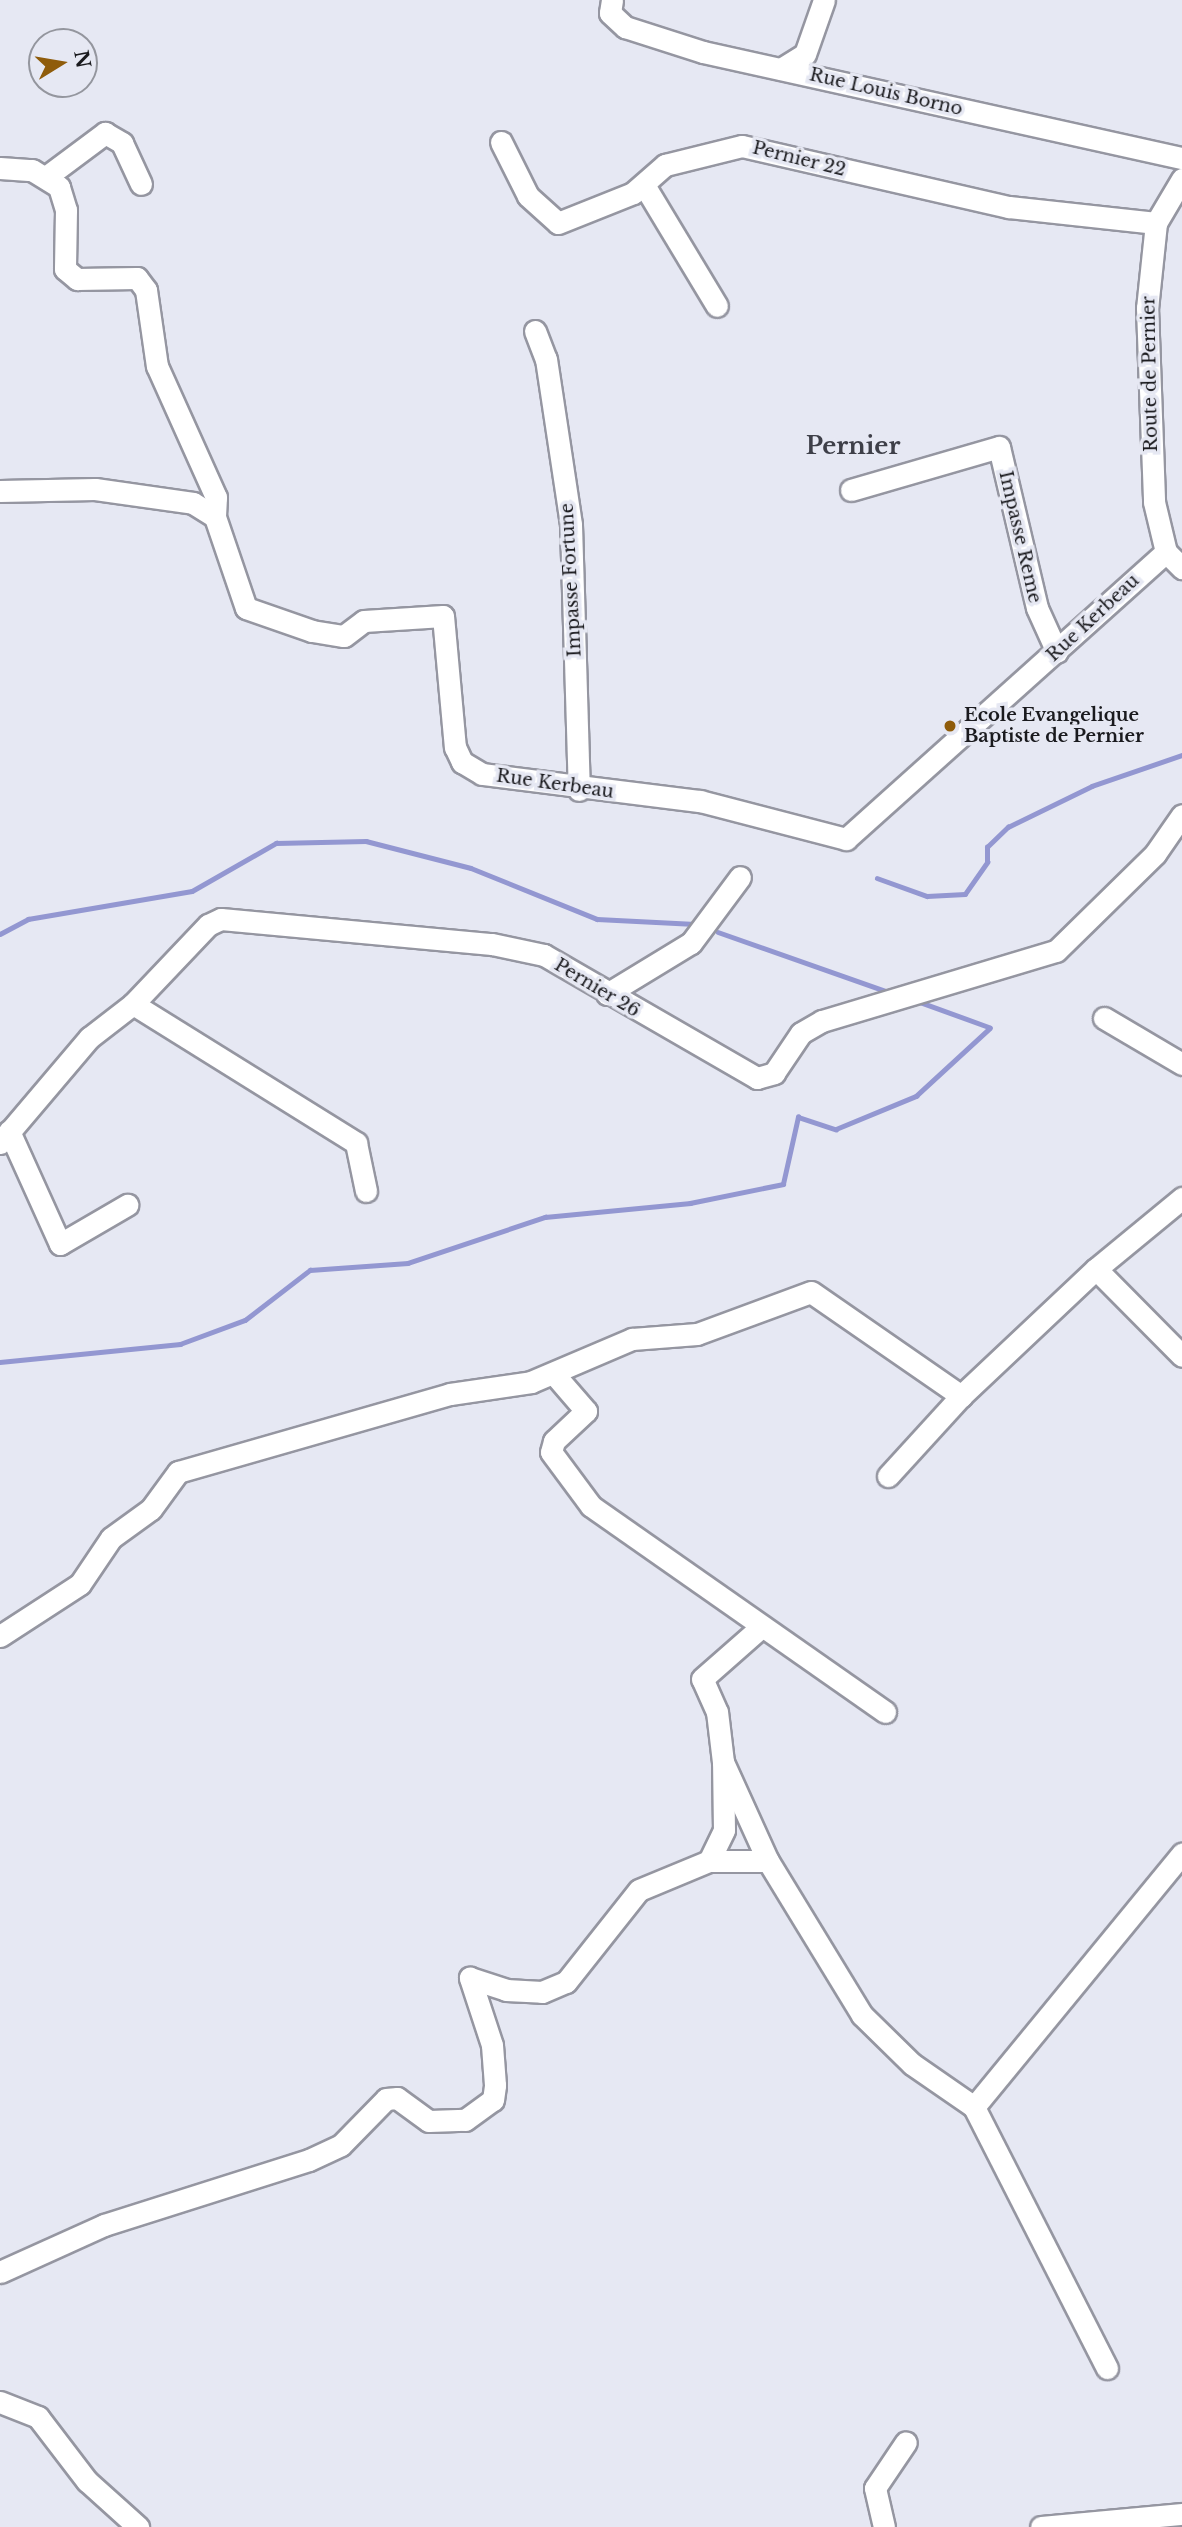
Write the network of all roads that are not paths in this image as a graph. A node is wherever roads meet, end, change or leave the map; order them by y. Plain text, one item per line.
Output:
1 (611, 0) edge
2 (824, 0) edge
3 (781, 69) junction
4 (501, 142) dead end
5 (1182, 158) edge
6 (0, 168) edge
7 (46, 177) junction
8 (1182, 179) edge
9 (141, 184) dead end
10 (644, 185) junction
11 (1156, 223) junction
12 (717, 306) dead end
13 (535, 331) dead end
14 (850, 490) dead end
15 (0, 491) edge
16 (215, 517) junction
17 (1166, 552) junction
18 (1182, 569) edge
19 (1057, 652) junction
20 (579, 790) junction
21 (1182, 815) edge
22 (740, 877) dead end
23 (607, 994) junction
24 (133, 1004) junction
25 (1104, 1018) dead end
26 (1182, 1064) edge
27 (4, 1137) edge
28 (366, 1191) dead end
29 (1182, 1198) edge
30 (127, 1205) dead end
31 (1096, 1269) junction
32 (1182, 1356) edge
33 (554, 1374) junction
34 (961, 1396) junction
35 (888, 1476) dead end
36 (760, 1628) junction
37 (0, 1636) edge
38 (885, 1712) dead end
39 (723, 1762) junction
40 (1182, 1854) edge
41 (709, 1861) junction
42 (768, 1861) junction
43 (974, 2107) junction
44 (0, 2272) edge
45 (1107, 2368) dead end
46 (0, 2402) edge
47 (906, 2442) dead end
48 (1182, 2514) edge
49 (138, 2527) edge
50 (884, 2527) edge
51 (1041, 2527) edge

1 - 3 street, Rue Louis Borno
2 - 3 street
3 - 5 street, Rue Louis Borno
4 - 10 street, Pernier 22
6 - 7 street
7 - 9 street
7 - 16 street
8 - 11 street, Route de Pernier
10 - 11 street, Pernier 22
10 - 12 street
11 - 17 street, Route de Pernier
13 - 20 street, Impasse Fortune
14 - 19 street, Impasse Reme
15 - 16 street
16 - 20 street, Rue Kerbeau
17 - 18 street, Route de Pernier
17 - 19 street, Rue Kerbeau
19 - 20 street, Rue Kerbeau
21 - 23 street, Pernier 26
22 - 23 street
23 - 24 street, Pernier 26
24 - 27 street, Pernier 26
24 - 28 street
25 - 26 street
27 - 30 street
29 - 31 street
31 - 32 street
31 - 34 street
33 - 34 street
33 - 36 street
33 - 37 street
34 - 35 street
36 - 38 street
36 - 39 street
39 - 41 street
39 - 42 street
40 - 43 street
41 - 42 street
41 - 44 street
42 - 43 street
43 - 45 street
46 - 49 street
47 - 50 street
48 - 51 street

